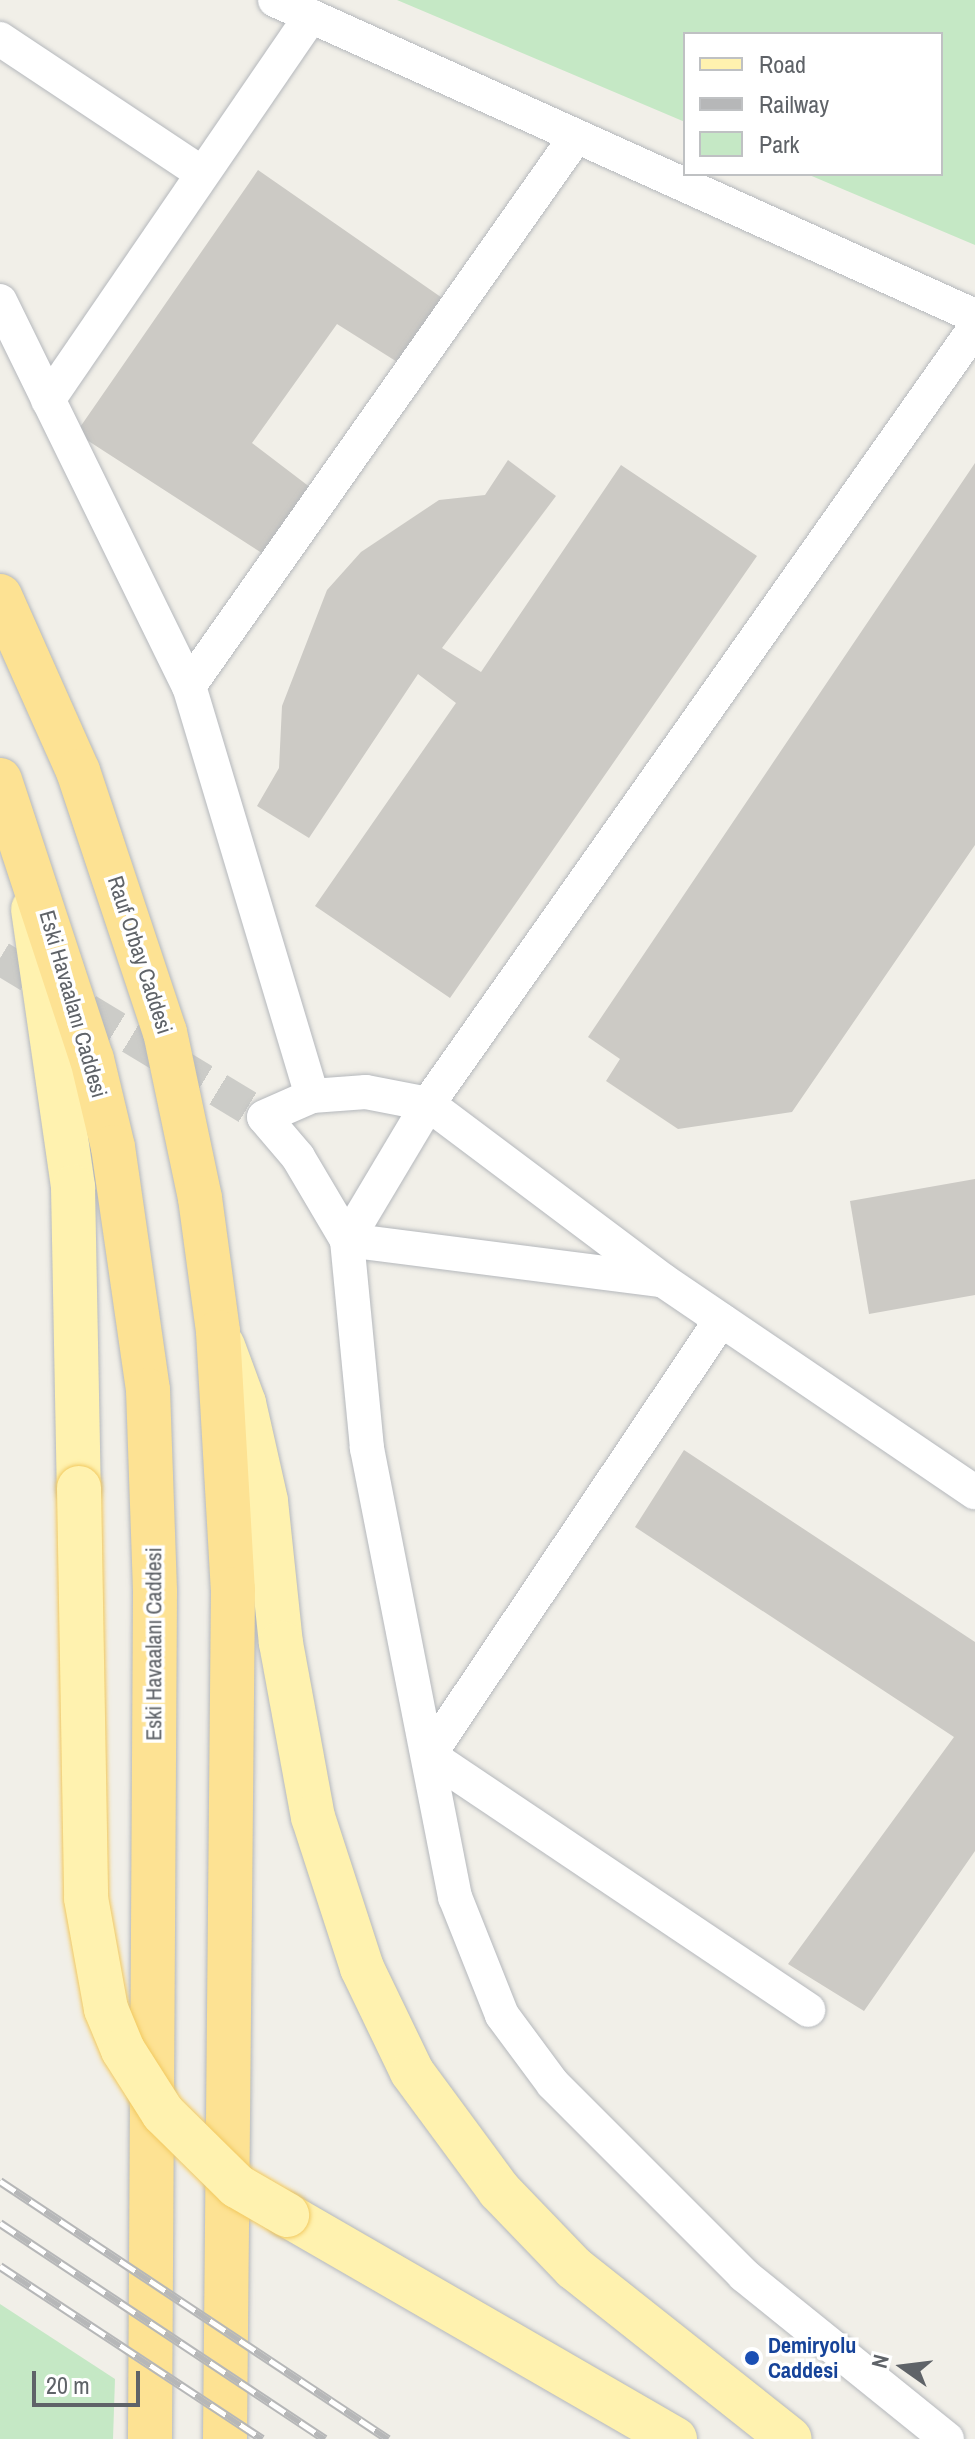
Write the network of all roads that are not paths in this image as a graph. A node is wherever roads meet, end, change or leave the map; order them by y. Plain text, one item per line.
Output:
1 (275, 0) edge
2 (311, 16) junction
3 (0, 39) edge
4 (575, 138) junction
5 (202, 173) junction
6 (0, 301) edge
7 (975, 316) edge
8 (975, 328) edge
9 (48, 400) junction
10 (0, 596) edge
11 (189, 686) junction
12 (0, 780) edge
13 (31, 863) junction
14 (312, 1096) junction
15 (428, 1104) junction
16 (347, 1240) junction
17 (664, 1281) junction
18 (721, 1320) junction
19 (218, 1332) junction
20 (975, 1492) edge
21 (429, 1755) junction
22 (808, 2010) dead end
23 (150, 2439) edge
24 (225, 2439) edge
25 (675, 2439) edge
26 (790, 2439) edge
27 (947, 2439) edge

1 - 2 lane
2 - 4 lane
2 - 5 lane
3 - 5 lane
4 - 7 lane
4 - 11 lane
5 - 9 lane
6 - 9 lane
8 - 15 lane
9 - 11 lane
10 - 19 highway, Rauf Orbay Caddesi
11 - 14 lane
12 - 13 highway
13 - 23 highway, Eski Havaalanı Caddesi
13 - 25 main road, bridge
14 - 15 lane
14 - 16 lane
15 - 16 lane
15 - 17 lane
16 - 17 lane
16 - 21 lane
17 - 18 lane
18 - 20 lane
18 - 21 lane
19 - 24 highway
19 - 26 main road
21 - 22 lane
21 - 27 lane

